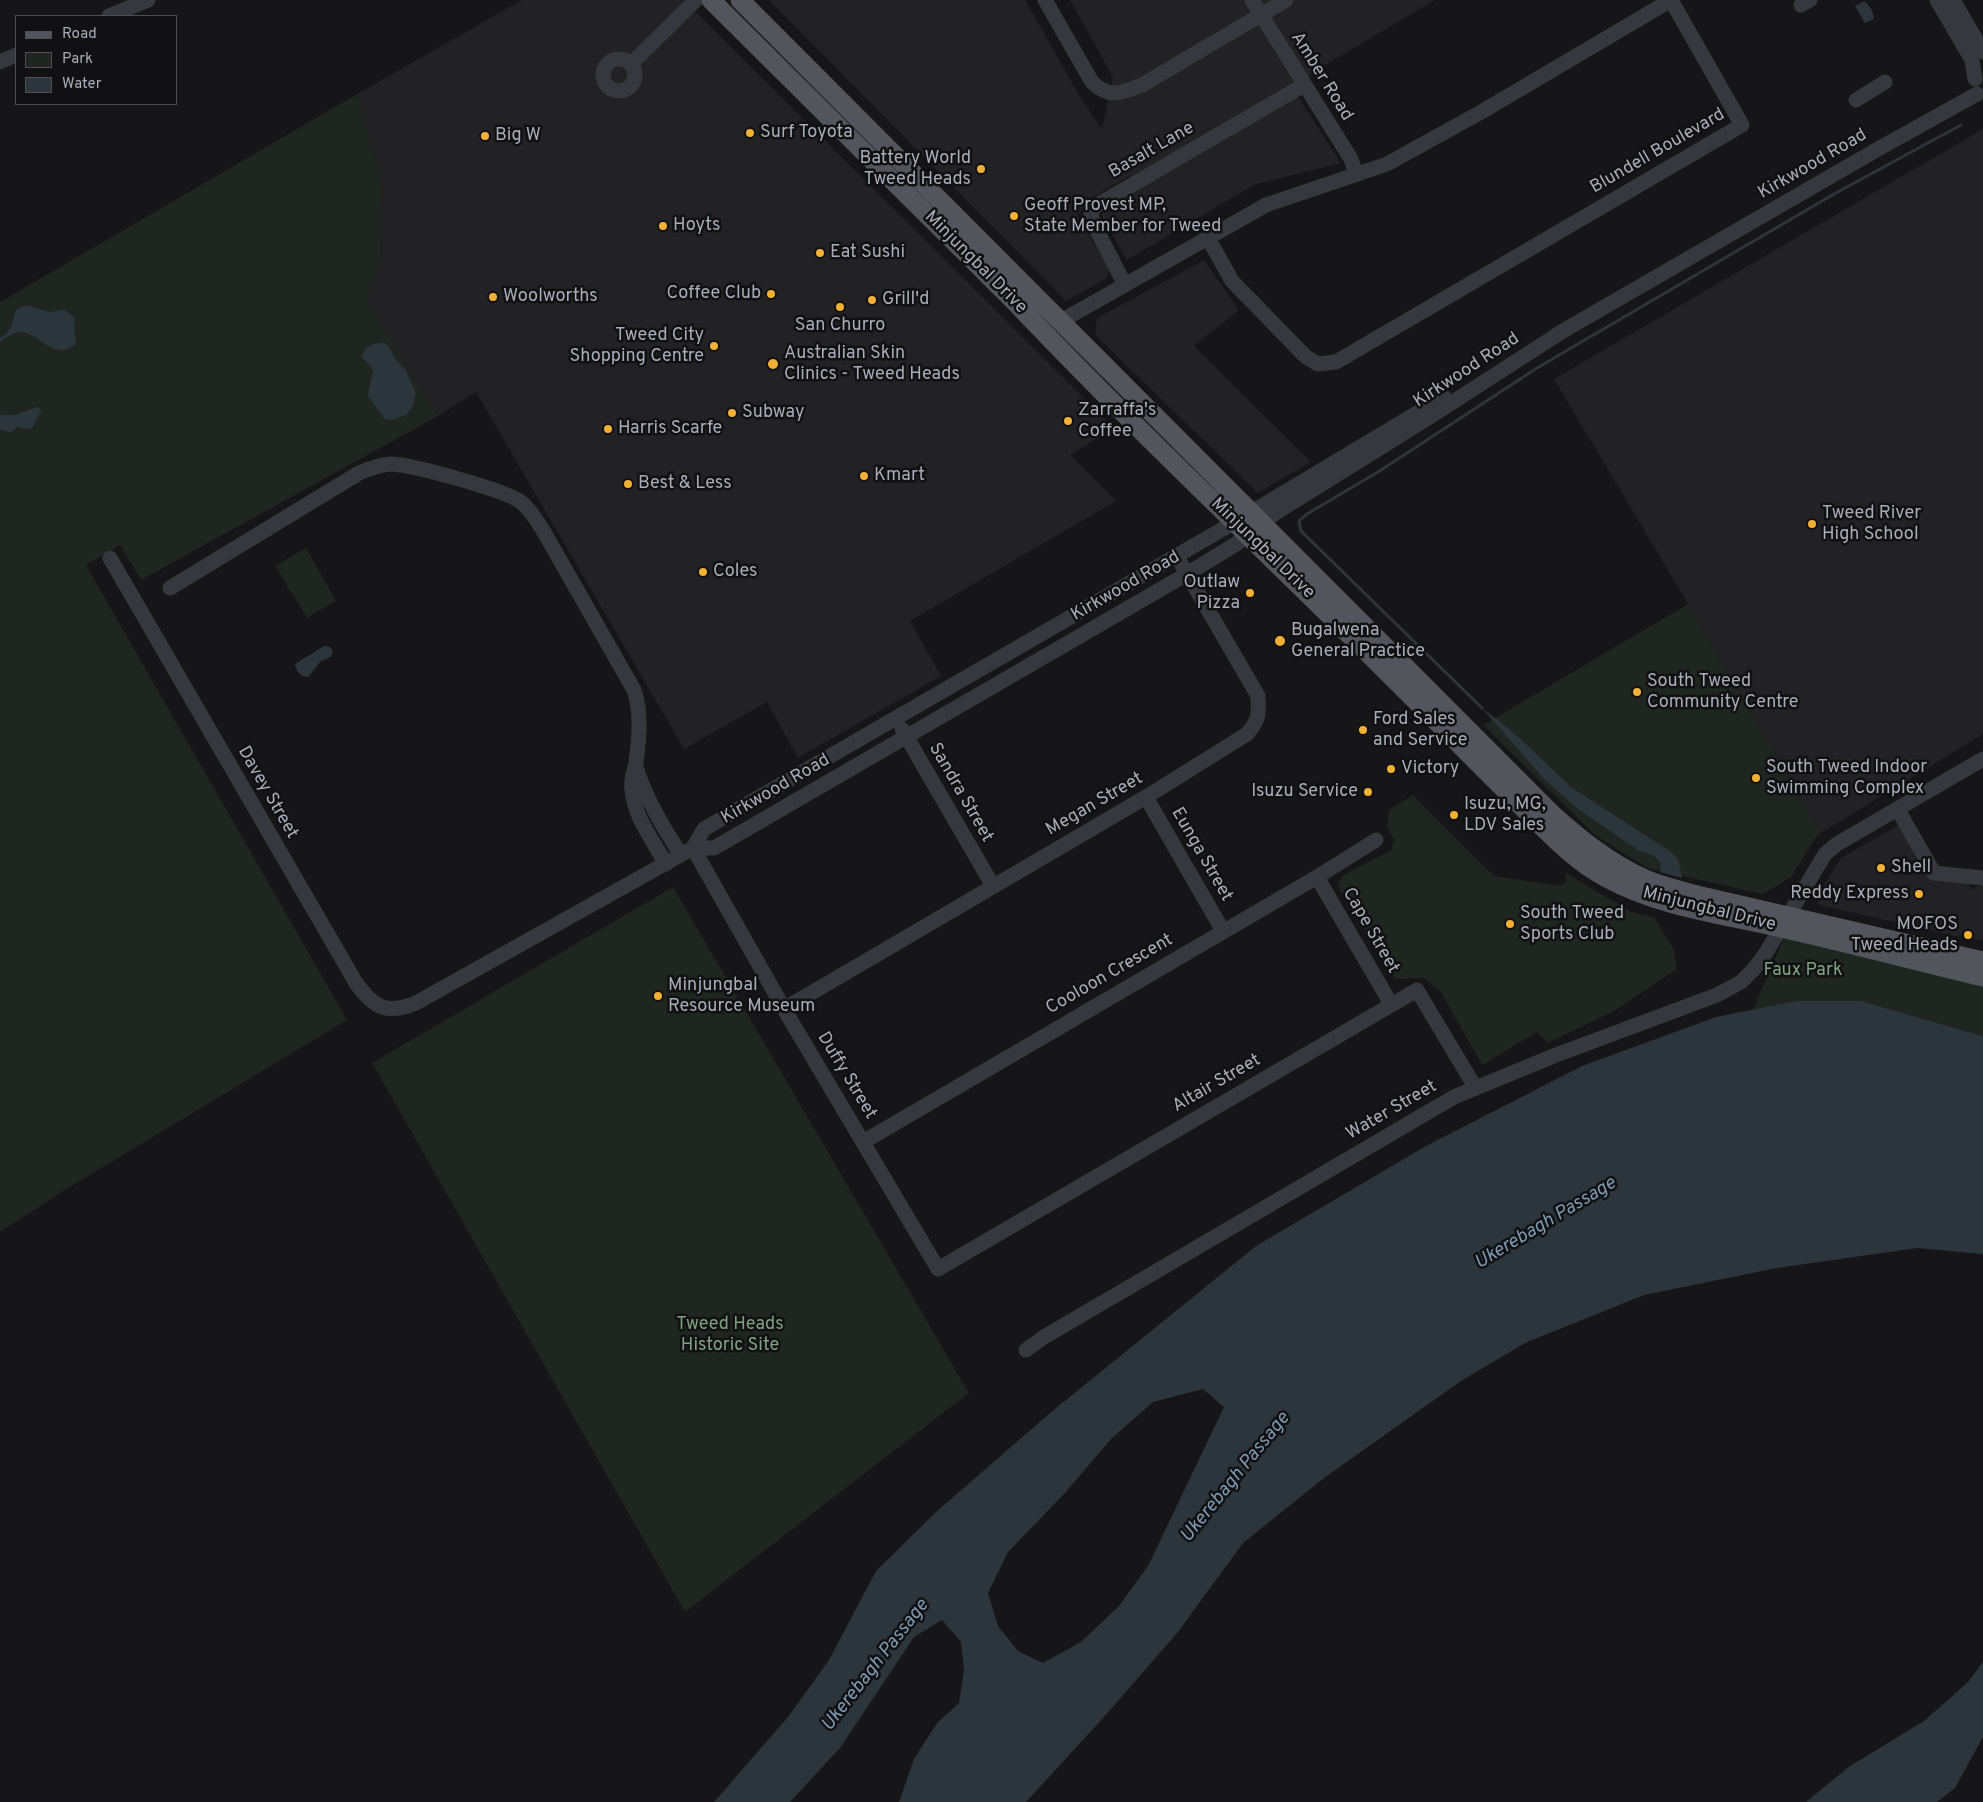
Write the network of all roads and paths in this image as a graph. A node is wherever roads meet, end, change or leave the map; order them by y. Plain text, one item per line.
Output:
1 (148, 0) edge
2 (696, 0) edge
3 (711, 0) edge
4 (740, 0) edge
5 (1045, 0) edge
6 (1252, 0) edge
7 (1286, 0) edge
8 (1938, 0) edge
9 (1952, 0) edge
10 (754, 8) edge
11 (111, 15) edge
12 (1260, 15) junction
13 (1983, 52) edge
14 (15, 55) edge
15 (0, 62) edge
16 (631, 64) dead end
17 (1885, 82) dead end
18 (1304, 85) junction
19 (1980, 85) edge
20 (1856, 100) dead end
21 (1356, 174) junction
22 (1208, 238) junction
23 (1125, 285) junction
24 (1061, 321) junction
25 (1041, 330) junction
26 (1249, 523) junction
27 (1177, 556) junction
28 (110, 558) dead end
29 (1187, 574) junction
30 (170, 588) dead end
31 (896, 718) junction
32 (906, 737) junction
33 (1983, 759) edge
34 (636, 765) junction
35 (1146, 797) junction
36 (1898, 810) junction
37 (1376, 840) dead end
38 (687, 852) junction
39 (666, 864) junction
40 (1317, 877) junction
41 (1983, 878) edge
42 (993, 886) junction
43 (1784, 922) junction
44 (1223, 931) junction
45 (1983, 960) edge
46 (1983, 977) edge
47 (416, 1003) joint
48 (1391, 1004) junction
49 (784, 1009) junction
50 (1475, 1087) junction
51 (863, 1142) junction
52 (938, 1269) joint
53 (1026, 1350) dead end

1 - 11 street
2 - 16 street
3 - 25 main road, Minjungbal Drive
4 - 10 main road, Minjungbal Drive
5 - 12 street
6 - 12 street, Amber Road
7 - 12 street
8 - 19 street
9 - 13 street
10 - 24 main road, Minjungbal Drive
12 - 18 street, Amber Road
14 - 15 street
17 - 20 street
18 - 21 street, Amber Road
18 - 23 street, Basalt Lane
19 - 26 street, Kirkwood Road
21 - 22 street, Blundell Boulevard
21 - 22 street, Blundell Boulevard
22 - 23 street, Blundell Boulevard
23 - 24 street, Blundell Boulevard
24 - 25 main road
24 - 26 main road, Minjungbal Drive
25 - 26 main road, Minjungbal Drive
26 - 27 street, Kirkwood Road
26 - 29 street, Kirkwood Road
26 - 43 main road, Minjungbal Drive
27 - 29 street, Megan Street
27 - 31 street, Kirkwood Road
28 - 47 street, Davey Street
29 - 32 street, Kirkwood Road
29 - 35 street, Megan Street
30 - 34 street
31 - 32 street, Sandra Street
31 - 38 street, Kirkwood Road
32 - 38 street, Kirkwood Road
32 - 42 street, Sandra Street
33 - 36 street, Water Street
34 - 38 street, Duffy Street
34 - 39 street
35 - 42 street, Megan Street
35 - 44 street, Eunga Street
36 - 41 street
36 - 43 street, Water Street
37 - 40 street, Cooloon Crescent
38 - 39 street, Kirkwood Road
38 - 49 street, Duffy Street
39 - 47 street, Kirkwood Road
40 - 44 street, Cooloon Crescent
40 - 48 street, Cape Street
42 - 49 street, Megan Street
43 - 45 main road, Minjungbal Drive
43 - 46 main road, Minjungbal Drive
43 - 50 street, Water Street
44 - 51 street, Cooloon Crescent
48 - 50 street, Altair Street
48 - 52 street, Altair Street
49 - 51 street, Duffy Street
50 - 53 street, Water Street
51 - 52 street, Duffy Street

